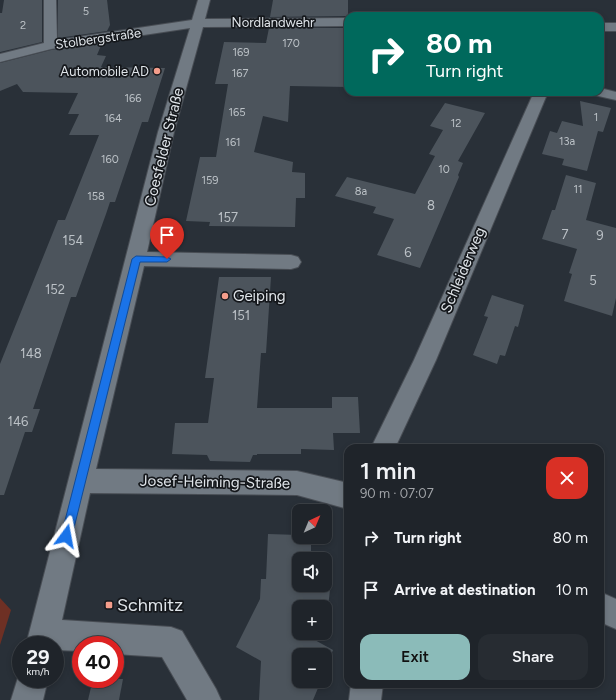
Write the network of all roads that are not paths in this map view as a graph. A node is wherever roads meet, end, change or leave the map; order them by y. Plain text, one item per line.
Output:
1 (50, 0) edge
2 (204, 0) edge
3 (344, 22) edge
4 (198, 23) junction
5 (604, 27) edge
6 (616, 27) edge
7 (51, 45) junction
8 (0, 58) edge
9 (604, 93) edge
10 (539, 96) edge
11 (616, 96) edge
12 (136, 259) junction
13 (291, 262) dead end
14 (384, 444) edge
15 (80, 481) junction
16 (344, 495) edge
17 (604, 609) edge
18 (616, 614) edge
19 (43, 636) edge
20 (64, 640) edge
21 (30, 688) edge
22 (366, 688) edge
23 (27, 700) edge
24 (204, 700) edge
25 (365, 700) edge

1 - 7 street
2 - 4 street, Coesfelder Straße
3 - 4 street, Nordlandwehr
4 - 7 street, Stolbergstraße
4 - 12 street, Coesfelder Straße
5 - 6 street
7 - 8 street, Stolbergstraße
9 - 11 street
10 - 14 street, Schleiderweg
12 - 13 street
12 - 15 street, Coesfelder Straße
15 - 16 street, Josef-Heiming-Straße
15 - 19 street, Coesfelder Straße
17 - 18 street
20 - 24 street
21 - 23 street
22 - 25 street

